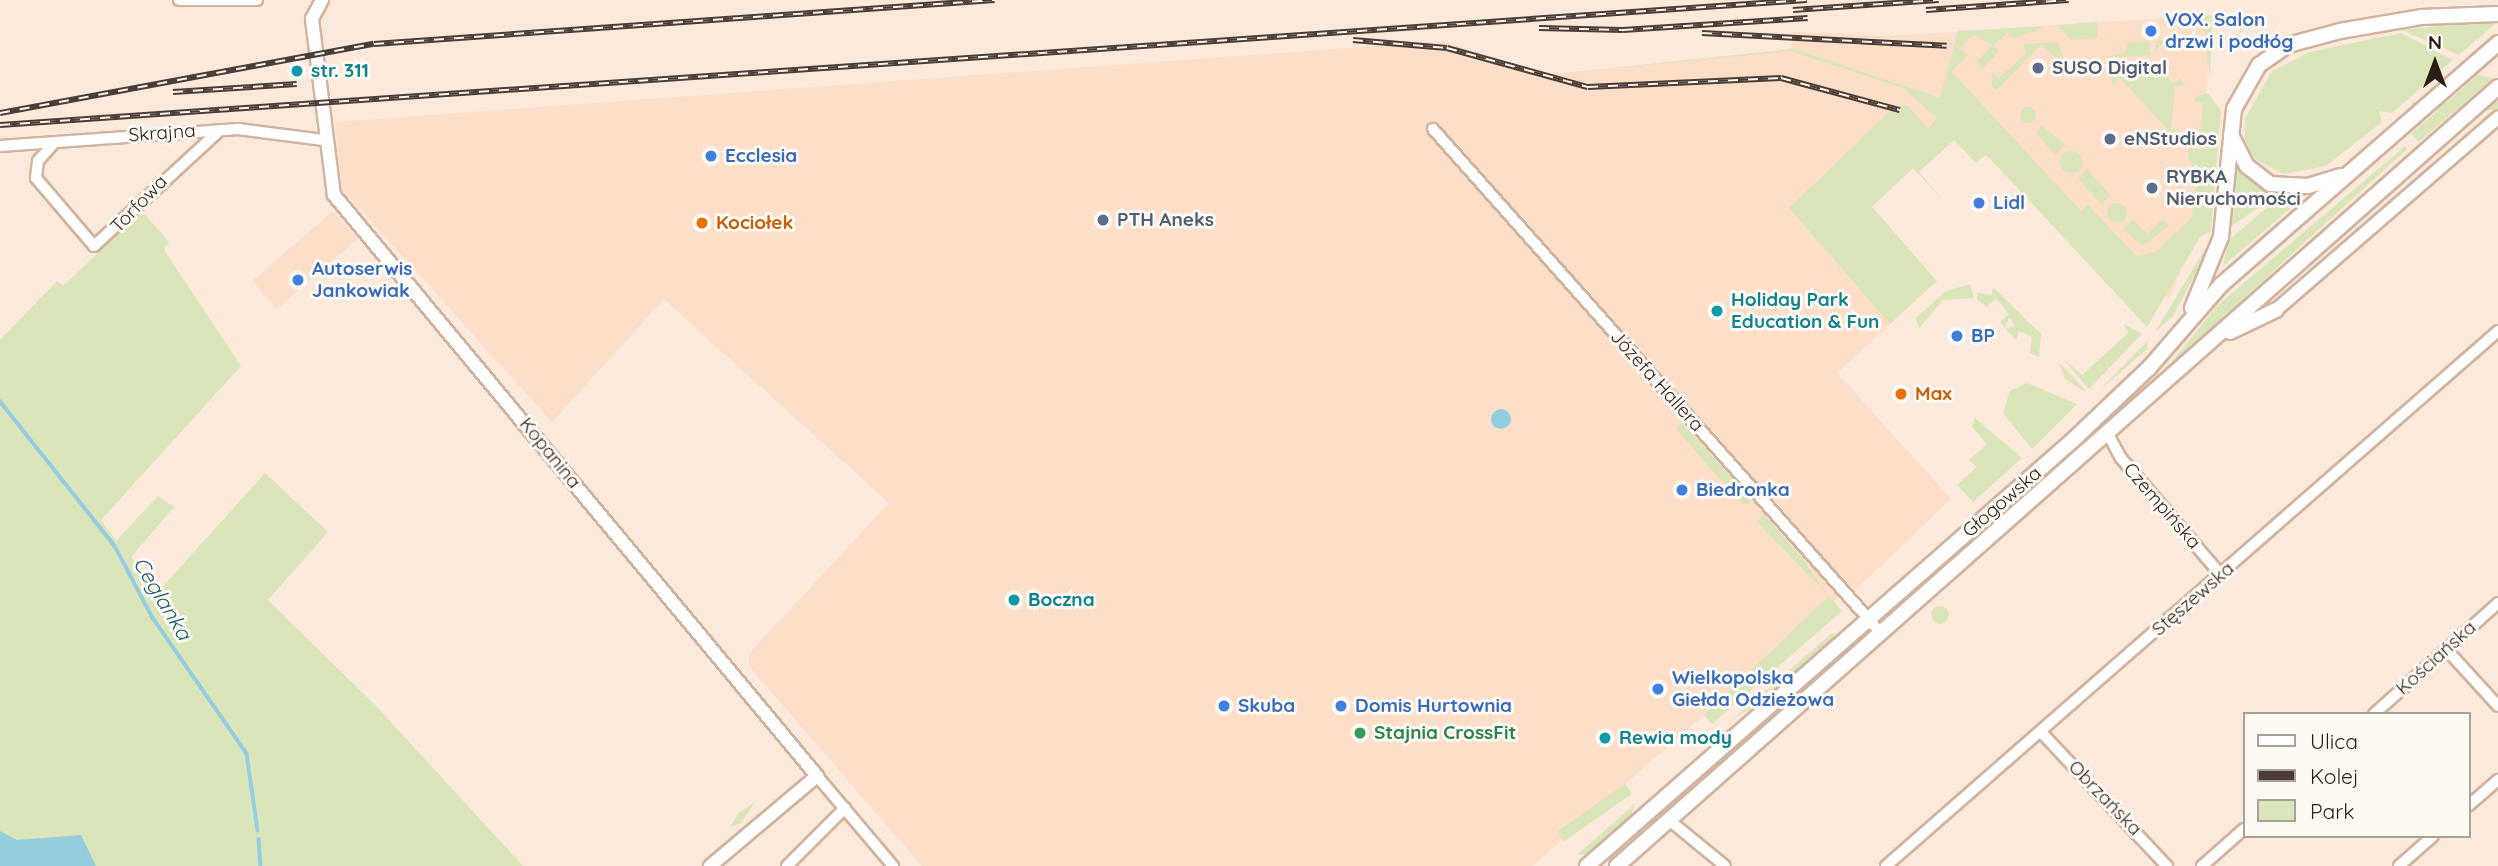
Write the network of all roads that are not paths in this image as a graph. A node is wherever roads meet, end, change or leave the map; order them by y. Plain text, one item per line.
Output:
1 (179, 0) edge
2 (257, 0) edge
3 (317, 1) edge
4 (2498, 14) edge
5 (2498, 43) edge
6 (2498, 87) edge
7 (2498, 118) edge
8 (1433, 129) dead end
9 (220, 130) junction
10 (2230, 130) junction
11 (324, 140) junction
12 (55, 142) junction
13 (0, 146) edge
14 (2357, 168) junction
15 (2276, 310) joint
16 (2498, 331) edge
17 (2177, 333) junction
18 (2216, 338) junction
19 (2108, 434) junction
20 (2221, 575) junction
21 (2498, 603) edge
22 (1868, 620) junction
23 (1881, 634) junction
24 (2446, 649) junction
25 (2498, 706) edge
26 (2376, 712) edge
27 (2041, 732) junction
28 (817, 776) junction
29 (2498, 780) edge
30 (2470, 804) edge
31 (845, 808) junction
32 (1669, 820) junction
33 (2242, 831) edge
34 (2431, 838) edge
35 (710, 866) edge
36 (787, 866) edge
37 (893, 866) edge
38 (1587, 866) edge
39 (1617, 866) edge
40 (1725, 866) edge
41 (1886, 866) edge
42 (2168, 866) edge
43 (2202, 866) edge
44 (2399, 866) edge

1 - 2 street
3 - 11 street, Kopanina
4 - 10 main road
5 - 14 main road, Głogowska
6 - 18 main road, Głogowska
7 - 15 street
8 - 22 street, Józefa Hallera
9 - 11 street, Skrajna
9 - 12 street, Skrajna
9 - 12 street, Torfowa
10 - 14 main road
10 - 17 main road
11 - 28 street, Kopanina
12 - 13 street, Skrajna
14 - 17 main road, Głogowska
15 - 18 main road
16 - 20 street, Stęszewska
17 - 22 main road, Głogowska
18 - 19 main road, Głogowska
19 - 20 street, Czempińska
19 - 23 main road, Głogowska
20 - 27 street, Stęszewska
21 - 24 street, Kościańska
22 - 23 street, Józefa Hallera
22 - 38 main road, Głogowska
23 - 32 main road, Głogowska
24 - 25 street
24 - 26 street, Kościańska
27 - 41 street, Stęszewska
27 - 42 street, Obrzańska
28 - 31 street, Kopanina
28 - 35 street
29 - 30 street
31 - 36 street
31 - 37 street, Kopanina
32 - 39 main road, Głogowska
32 - 40 street
33 - 43 street
34 - 44 street

